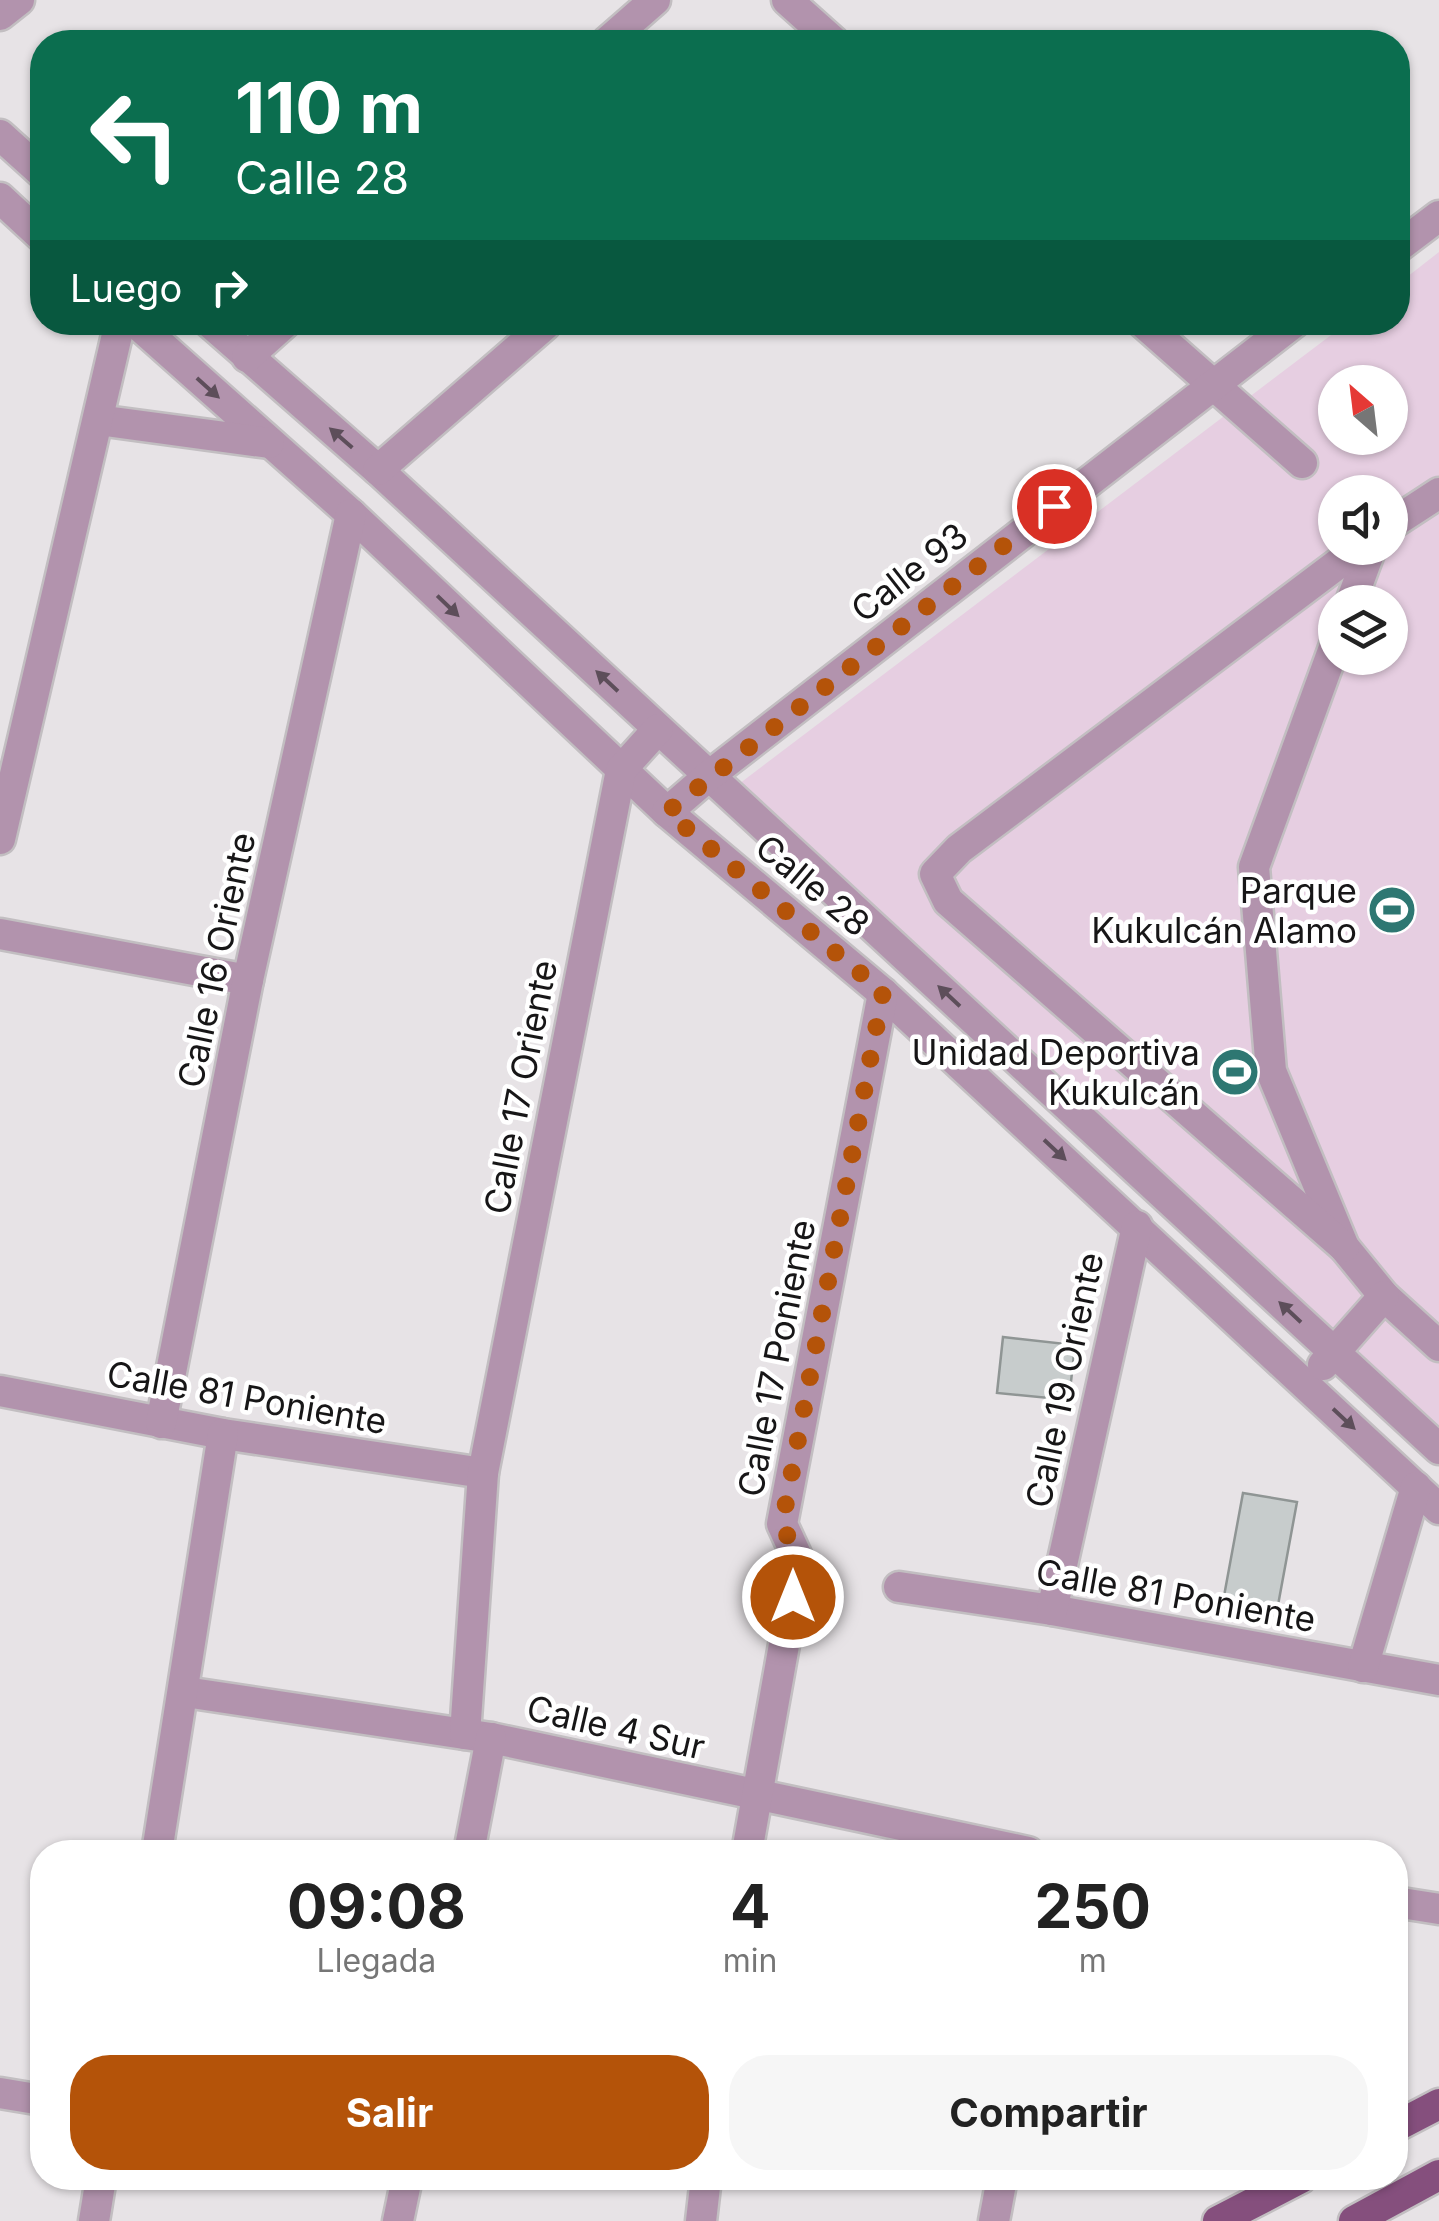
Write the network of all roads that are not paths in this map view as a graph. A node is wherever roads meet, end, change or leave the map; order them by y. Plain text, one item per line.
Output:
1 (19, 0) edge
2 (656, 0) edge
3 (787, 0) edge
4 (0, 15) edge
5 (621, 30) edge
6 (821, 30) edge
7 (0, 135) edge
8 (30, 162) edge
9 (0, 198) edge
10 (1439, 216) edge
11 (30, 226) edge
12 (1410, 238) edge
13 (117, 335) edge
14 (149, 335) edge
15 (224, 335) edge
16 (271, 335) edge
17 (535, 335) edge
18 (1156, 335) edge
19 (1278, 335) edge
20 (247, 356) junction
21 (1211, 385) junction
22 (98, 420) junction
23 (269, 443) junction
24 (1302, 463) dead end
25 (378, 470) junction
26 (1439, 493) edge
27 (351, 514) junction
28 (1408, 514) edge
29 (1336, 565) edge
30 (1324, 675) edge
31 (658, 729) junction
32 (620, 770) junction
33 (6, 772) edge
34 (710, 775) junction
35 (667, 812) junction
36 (0, 839) edge
37 (0, 934) edge
38 (248, 980) junction
39 (883, 992) junction
40 (1137, 1226) junction
41 (1344, 1248) junction
42 (1384, 1296) junction
43 (1439, 1346) edge
44 (1334, 1352) junction
45 (1307, 1384) junction
46 (0, 1391) edge
47 (161, 1423) junction
48 (223, 1434) junction
49 (1439, 1449) edge
50 (483, 1473) junction
51 (1416, 1487) junction
52 (1439, 1509) edge
53 (899, 1587) dead end
54 (1052, 1610) junction
55 (1363, 1666) junction
56 (1439, 1680) edge
57 (185, 1692) junction
58 (478, 1736) junction
59 (754, 1797) junction
60 (159, 1840) edge
61 (470, 1840) edge
62 (749, 1840) edge
63 (968, 1840) edge
64 (1408, 1904) edge
65 (1439, 1909) edge
66 (0, 2093) edge
67 (30, 2098) edge
68 (1439, 2104) edge
69 (1408, 2120) edge
70 (1439, 2175) edge
71 (99, 2190) edge
72 (404, 2190) edge
73 (705, 2190) edge
74 (1000, 2190) edge
75 (1278, 2190) edge
76 (94, 2221) edge
77 (398, 2221) edge
78 (701, 2221) edge
79 (994, 2221) edge
80 (1218, 2221) edge
81 (1354, 2221) edge

1 - 4 street
2 - 5 street
3 - 6 street
7 - 8 street
9 - 11 street
10 - 12 street
13 - 22 street
14 -> 23 street, Calle 28
15 - 20 street, Calle 28
16 - 20 street
17 - 25 street
18 - 21 street
19 - 21 street, Calle 93
25 -> 20 street, Calle 28
21 - 24 street
21 - 34 street, Calle 93
22 - 23 street
22 - 33 street
23 - 27 street, Calle 28
31 -> 25 street, Calle 28
26 - 28 street
27 -> 32 street, Calle 28
27 - 38 street, Calle 16 Oriente
29 - 41 street
30 - 41 street
31 - 32 street
31 - 34 street, Calle 28
32 - 35 street, Calle 28
32 - 50 street, Calle 17 Oriente
33 - 36 street
34 - 35 street, Calle 93
44 -> 34 street, Calle 28
35 - 39 street, Calle 28
37 - 38 street
38 - 47 street, Calle 16 Oriente
39 -> 40 street, Calle 28
39 - 59 street, Calle 17 Poniente
40 - 45 street, Calle 28
40 - 54 street, Calle 19 Oriente
41 - 42 street
42 - 43 street
42 - 44 street
44 - 45 street
44 - 49 street, Calle 28
45 -> 51 street, Calle 28
46 - 47 street, Calle 81 Poniente
47 - 48 street, Calle 81 Poniente
48 - 50 street, Calle 81 Poniente
48 - 57 street
50 - 58 street, Calle 17 Oriente
51 - 52 street, Calle 28
51 - 55 street
53 - 54 street, Calle 81 Poniente
54 - 55 street, Calle 81 Poniente
55 - 56 street, Calle 81 Poniente
57 - 58 street, Calle 4 Sur
57 - 60 street
58 - 59 street, Calle 4 Sur
58 - 61 street, Calle 17 Oriente
59 - 62 street, Calle 17 Poniente
59 - 63 street, Calle 4 Sur
64 - 65 street
66 - 67 street
68 - 69 main road
70 - 81 main road
71 - 76 street
72 - 77 street
73 - 78 street
74 - 79 street
75 - 80 main road

